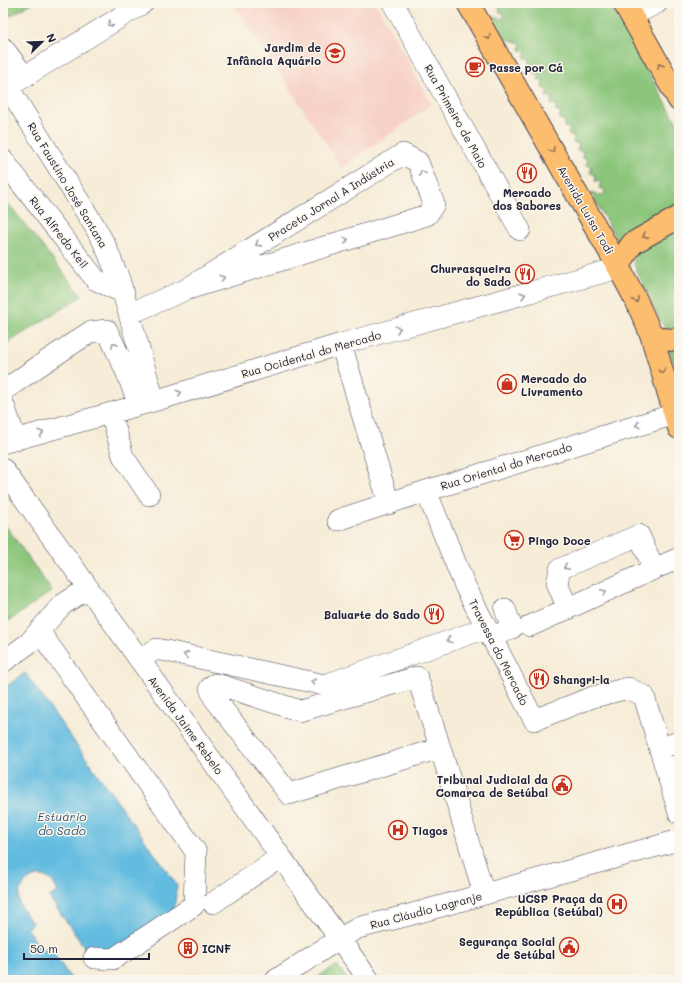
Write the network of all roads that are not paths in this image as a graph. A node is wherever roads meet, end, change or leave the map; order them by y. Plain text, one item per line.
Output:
1 (143, 3) edge
2 (392, 3) edge
3 (468, 3) edge
4 (657, 3) edge
5 (628, 10) edge
6 (3, 48) edge
7 (12, 85) edge
8 (678, 95) edge
9 (3, 160) edge
10 (679, 216) edge
11 (520, 230) dead end
12 (619, 268) junction
13 (185, 290) junction
14 (124, 293) junction
15 (129, 314) junction
16 (651, 334) junction
17 (679, 339) edge
18 (341, 344) junction
19 (3, 391) edge
20 (3, 403) edge
21 (146, 403) junction
22 (111, 413) junction
23 (677, 421) edge
24 (10, 442) edge
25 (3, 469) edge
26 (426, 491) junction
27 (149, 495) dead end
28 (389, 504) junction
29 (338, 520) dead end
30 (679, 558) edge
31 (654, 569) junction
32 (88, 588) junction
33 (505, 609) dead end
34 (568, 609) junction
35 (530, 626) dead end
36 (39, 631) junction
37 (488, 633) junction
38 (139, 659) junction
39 (3, 662) edge
40 (669, 745) edge
41 (440, 748) junction
42 (679, 813) edge
43 (679, 840) edge
44 (280, 856) junction
45 (484, 894) junction
46 (213, 903) dead end
47 (339, 939) junction
48 (94, 958) dead end
49 (276, 980) edge
50 (369, 980) edge

1 -> 7 street
2 - 11 street, Rua Primeiro de Maio
3 -> 12 main road, Avenida Luísa Todi
4 - 5 street
8 -> 5 main road
6 - 7 street, Rua Faustino José Santana
7 - 14 street, Rua Faustino José Santana
9 - 14 street, Rua Alfredo Keil
10 -> 12 main road
12 -> 16 main road, Avenida Luísa Todi
18 -> 12 street, Rua Ocidental do Mercado
13 -> 13 street, Praceta Jornal A Indústria
13 - 15 street, Praceta Jornal A Indústria
14 - 15 street, Rua Faustino José Santana
15 - 21 street, Rua Faustino José Santana
16 - 17 main road
16 -> 23 main road, Avenida Luísa Todi
21 -> 18 street, Rua Ocidental do Mercado
18 - 28 street
21 -> 19 street
20 - 24 street
21 - 22 street, Rua Ocidental do Mercado
24 -> 22 street, Rua Ocidental do Mercado
22 - 27 street
23 -> 26 street, Rua Oriental do Mercado
25 - 32 street, Avenida Jaime Rebelo
26 - 28 street, Rua Oriental do Mercado
26 - 37 street, Travessa do Mercado
28 - 29 street, Rua Oriental do Mercado
30 - 31 street
34 -> 31 street
31 -> 34 street
32 - 36 street
32 - 38 street, Avenida Jaime Rebelo
33 - 37 street
34 - 35 street
36 - 39 street
36 - 48 street
37 -> 38 street
37 - 40 street, Travessa do Mercado
38 - 44 street, Avenida Jaime Rebelo
40 - 42 street
41 - 41 street
41 - 45 street
43 - 45 street, Rua Cláudio Lagranje
44 - 46 street
44 - 47 street, Avenida Jaime Rebelo
45 - 47 street, Rua Cláudio Lagranje
47 - 49 street, Rua Cláudio Lagranje
47 - 50 street, Avenida Jaime Rebelo

